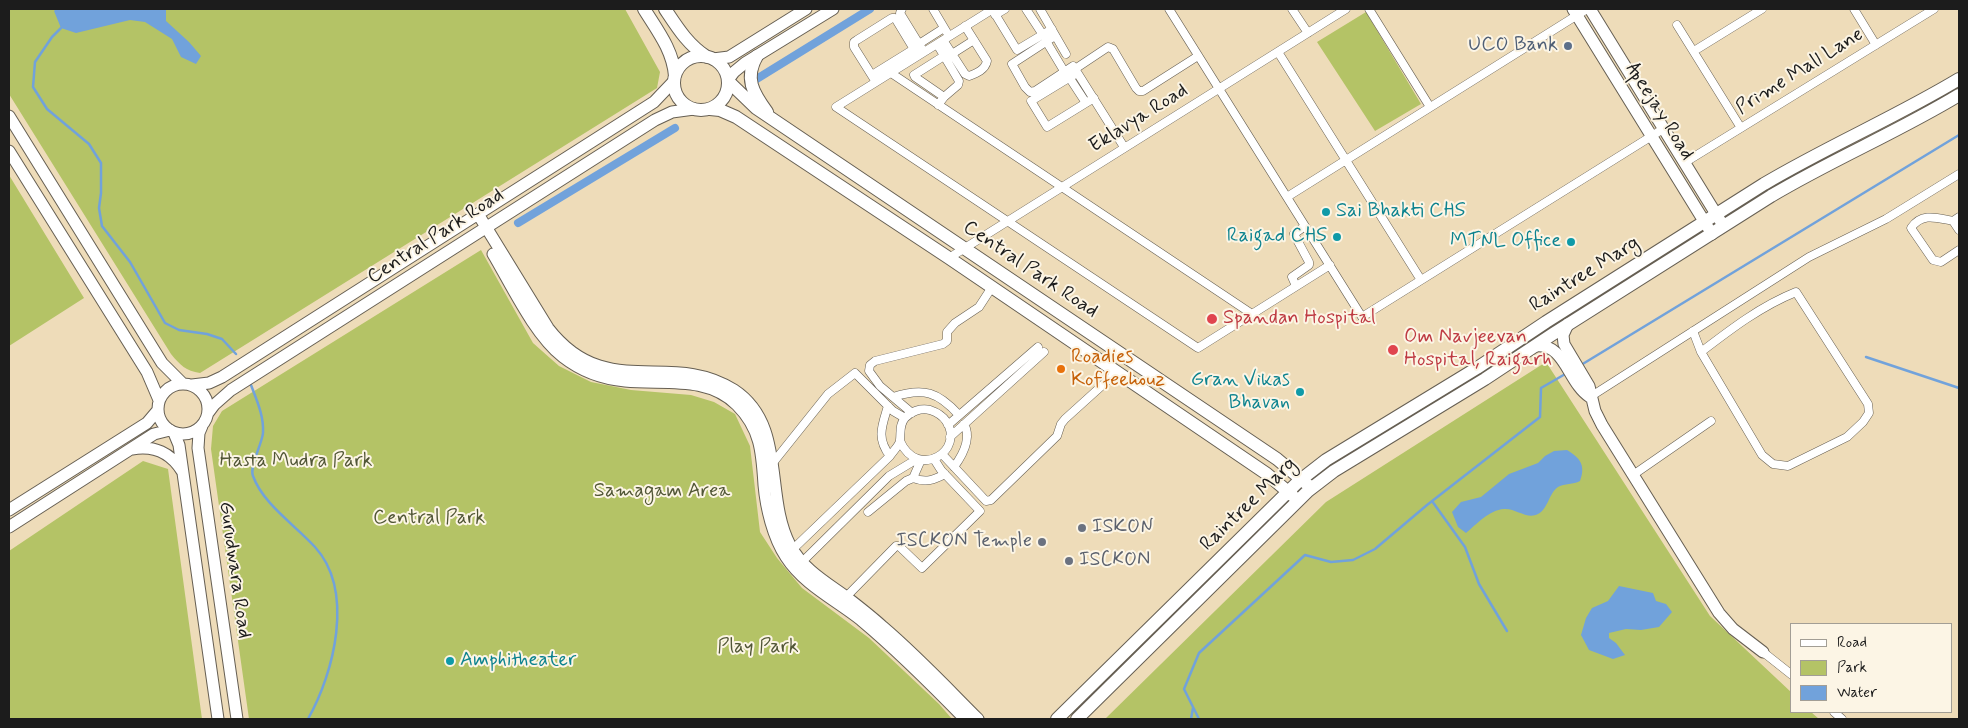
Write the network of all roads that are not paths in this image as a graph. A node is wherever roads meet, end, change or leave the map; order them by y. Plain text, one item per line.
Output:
1 (644, 9) edge
2 (665, 9) edge
3 (806, 9) edge
4 (832, 9) edge
5 (902, 9) edge
6 (933, 9) edge
7 (1005, 9) edge
8 (1026, 9) edge
9 (1040, 9) edge
10 (1168, 9) edge
11 (1292, 9) edge
12 (1346, 9) edge
13 (1368, 9) edge
14 (1588, 9) edge
15 (1762, 9) edge
16 (1854, 9) edge
17 (1934, 9) edge
18 (993, 11) edge
19 (1575, 12) edge
20 (1678, 25) dead end
21 (965, 26) junction
22 (944, 28) junction
23 (1054, 32) junction
24 (1308, 33) junction
25 (1044, 38) junction
26 (943, 40) junction
27 (974, 40) junction
28 (1876, 44) junction
29 (919, 50) junction
30 (1694, 51) junction
31 (1278, 52) junction
32 (948, 55) junction
33 (757, 56) junction
34 (1198, 56) junction
35 (710, 58) junction
36 (1072, 65) junction
37 (890, 73) junction
38 (1067, 74) junction
39 (874, 78) junction
40 (674, 79) junction
41 (1959, 79) edge
42 (728, 81) junction
43 (1219, 88) junction
44 (1959, 95) edge
45 (944, 97) junction
46 (1094, 98) junction
47 (1086, 103) junction
48 (938, 106) junction
49 (1430, 107) junction
50 (694, 109) junction
51 (710, 109) junction
52 (9, 116) edge
53 (774, 120) junction
54 (1741, 128) junction
55 (1663, 129) junction
56 (1652, 136) junction
57 (1124, 148) junction
58 (9, 151) edge
59 (1346, 160) junction
60 (1684, 163) junction
61 (1959, 174) edge
62 (1061, 188) junction
63 (1287, 197) junction
64 (1716, 215) junction
65 (475, 216) junction
66 (1956, 219) edge
67 (1007, 221) junction
68 (1705, 222) junction
69 (1305, 226) junction
70 (1724, 227) junction
71 (483, 230) junction
72 (1959, 230) edge
73 (1712, 234) junction
74 (964, 248) junction
75 (1959, 250) edge
76 (949, 258) junction
77 (1330, 266) junction
78 (1421, 280) junction
79 (1296, 286) junction
80 (992, 287) junction
81 (1252, 314) junction
82 (1568, 324) junction
83 (1693, 331) junction
84 (1536, 346) junction
85 (1701, 352) junction
86 (1568, 361) junction
87 (1117, 372) junction
88 (187, 384) junction
89 (1590, 396) junction
90 (894, 397) junction
91 (159, 405) junction
92 (888, 406) junction
93 (208, 413) junction
94 (959, 415) junction
95 (908, 416) junction
96 (1710, 421) dead end
97 (948, 424) junction
98 (964, 424) junction
99 (202, 426) junction
100 (172, 432) junction
101 (950, 437) junction
102 (900, 442) junction
103 (131, 450) junction
104 (890, 456) junction
105 (938, 456) junction
106 (919, 460) junction
107 (772, 464) junction
108 (954, 467) junction
109 (183, 473) junction
110 (945, 474) junction
111 (1633, 475) junction
112 (914, 478) junction
113 (1302, 479) junction
114 (1311, 489) junction
115 (1288, 492) junction
116 (1298, 502) junction
117 (9, 510) edge
118 (868, 512) dead end
119 (10, 523) edge
120 (789, 553) junction
121 (799, 566) junction
122 (846, 596) junction
123 (1763, 652) joint
124 (1790, 673) edge
125 (218, 719) edge
126 (237, 719) edge
127 (965, 719) edge
128 (978, 719) edge
129 (1057, 719) edge
130 (1077, 719) edge

1 - 40 main road
2 - 35 main road
3 - 35 street
4 - 33 street
5 - 29 street
6 - 22 street
7 - 18 street
8 - 25 street
9 - 23 street
10 - 34 street
11 - 24 street
12 - 24 street, Eklavya Road
13 - 49 street
14 - 19 street
14 - 55 street, Apeejay Road
15 - 30 street
16 - 28 street
17 - 28 street, Prime Mall Lane
18 - 21 street
18 - 25 street
19 - 49 street
19 - 56 street, Apeejay Road
20 - 30 street
21 - 26 street
21 - 27 street
22 - 26 street
22 - 29 street
23 - 25 street
23 - 36 street
24 - 31 street, Eklavya Road
25 - 38 street
25 - 38 street
26 - 29 street
26 - 32 street
27 - 32 street
27 - 32 street
28 - 54 street, Prime Mall Lane
29 - 37 street
29 - 39 street
29 - 39 street
30 - 54 street
31 - 43 street, Eklavya Road
31 - 59 street
32 - 45 street
32 - 45 street
33 - 42 street
33 - 53 main road
34 - 36 street
34 - 43 street
35 - 40 main road
35 - 42 main road
36 - 38 street
36 - 46 street
37 - 39 street
37 - 48 street
38 - 47 street
38 - 47 street
39 - 67 street
40 - 50 main road
40 - 65 street, Central Park Road
41 - 64 main road, Raintree Marg
42 - 51 main road
42 - 53 main road, Central Park Road
43 - 57 street, Eklavya Road
43 - 63 street
44 - 70 main road, Raintree Marg
45 - 48 street
46 - 47 street
46 - 57 street
48 - 62 street
49 - 59 street
50 - 51 main road
50 - 71 street, Central Park Road
51 - 76 main road, Central Park Road
52 - 88 street
53 - 74 main road, Central Park Road
54 - 60 street, Prime Mall Lane
55 - 56 street
55 - 60 street, Apeejay Road
56 - 68 street, Apeejay Road
56 - 78 street
57 - 62 street, Eklavya Road
58 - 91 street
59 - 63 street
59 - 78 street
60 - 64 street, Apeejay Road
61 - 83 street
62 - 67 street, Eklavya Road
62 - 81 street
63 - 69 street
64 - 68 main road, Raintree Marg
64 - 70 street, Apeejay Road
65 - 71 street
65 - 88 street, Central Park Road
66 - 72 street
66 - 75 street
67 - 74 street, Eklavya Road
67 - 81 street
68 - 73 street, Apeejay Road
68 - 113 main road, Raintree Marg
69 - 77 street
69 - 79 street
70 - 73 main road, Raintree Marg
71 - 93 street, Central Park Road
71 - 107 street
71 - 120 street
73 - 82 main road, Raintree Marg
74 - 76 street, Eklavya Road
74 - 113 main road, Central Park Road
76 - 80 main road, Central Park Road
77 - 78 street
77 - 79 street
79 - 81 street
80 - 87 main road, Central Park Road
80 - 90 street
82 - 84 main road, Raintree Marg
82 - 86 street
83 - 85 street
83 - 89 street
84 - 86 street
84 - 114 main road, Raintree Marg
85 - 85 street
86 - 89 street
87 - 108 street
87 - 115 main road, Central Park Road
88 - 91 street
88 - 93 street
89 - 111 street
90 - 94 street
90 - 95 street
91 - 100 street
91 - 117 street
92 - 95 street
92 - 104 street
92 - 107 street
93 - 99 street
94 - 97 street
94 - 98 street
95 - 97 street
95 - 102 street
96 - 111 street
97 - 101 street
98 - 101 street
98 - 108 street
99 - 100 street
99 - 126 street, Gurudwara Road
100 - 103 street
100 - 109 street, Gurudwara Road
101 - 105 street
102 - 104 street
102 - 106 street
103 - 109 street
103 - 119 street
104 - 120 street
105 - 106 street
105 - 108 street
105 - 110 street
106 - 112 street
106 - 121 street
107 - 120 street
109 - 125 street, Gurudwara Road
110 - 112 street
110 - 122 street
111 - 123 street
112 - 118 street
113 - 114 main road, Central Park Road
113 - 115 main road, Raintree Marg
114 - 116 main road, Raintree Marg
115 - 116 main road, Central Park Road
115 - 129 main road, Raintree Marg
116 - 130 main road, Raintree Marg
120 - 121 street
121 - 122 street
121 - 127 street
122 - 128 street
123 - 124 street

